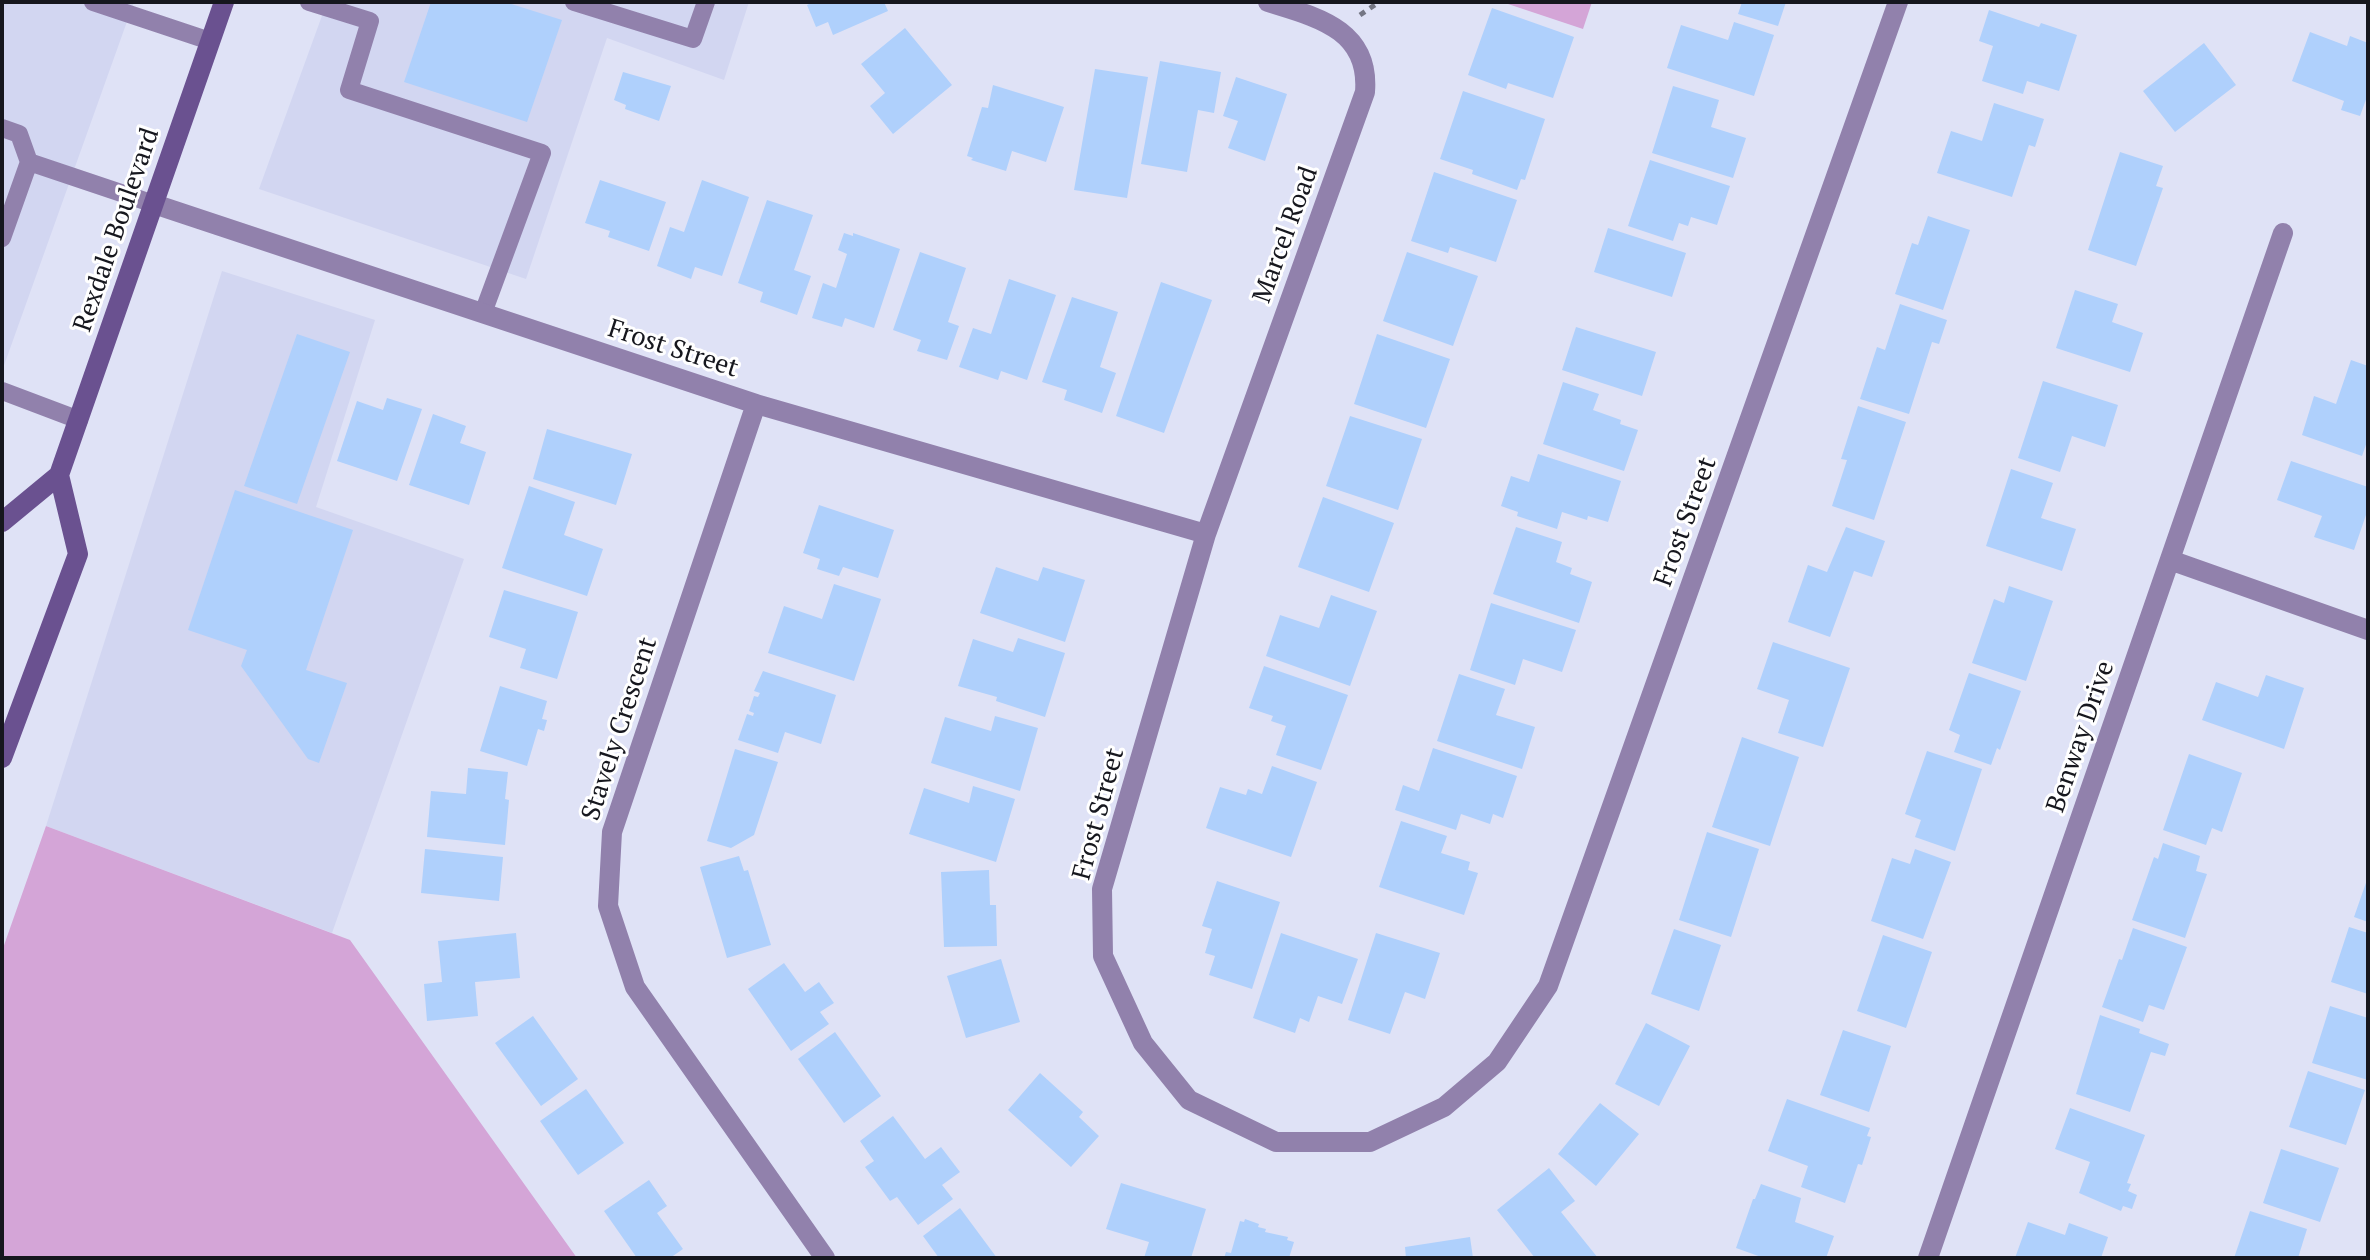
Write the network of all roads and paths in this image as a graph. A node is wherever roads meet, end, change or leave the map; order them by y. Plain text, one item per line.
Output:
1 (93, 2) edge
2 (224, 2) edge
3 (309, 2) edge
4 (574, 2) edge
5 (706, 2) edge
6 (1268, 2) edge
7 (1898, 2) edge
8 (210, 41) junction
9 (2, 128) edge
10 (29, 162) junction
11 (154, 204) junction
12 (2283, 233) dead end
13 (2, 238) edge
14 (483, 313) junction
15 (2, 391) edge
16 (756, 404) junction
17 (79, 420) junction
18 (59, 475) junction
19 (2, 522) edge
20 (1206, 534) junction
21 (2170, 560) junction
22 (2368, 630) edge
23 (2, 758) edge
24 (825, 1258) edge
25 (1928, 1258) edge

1 - 8 lane
2 - 8 main road, Rexdale Boulevard
3 - 14 lane
4 - 5 lane
6 - 20 street, Marcel Road
7 - 20 street, Frost Street
8 - 11 main road, Rexdale Boulevard
9 - 10 lane
10 - 11 lane
10 - 13 lane
11 - 14 street, Frost Street
11 - 17 main road, Rexdale Boulevard
12 - 21 street, Benway Drive
14 - 16 street, Frost Street
15 - 17 lane
16 - 20 street, Frost Street
16 - 24 street, Stavely Crescent
17 - 18 main road, Rexdale Boulevard
18 - 19 main road
18 - 23 main road
21 - 22 street
21 - 25 street, Benway Drive

